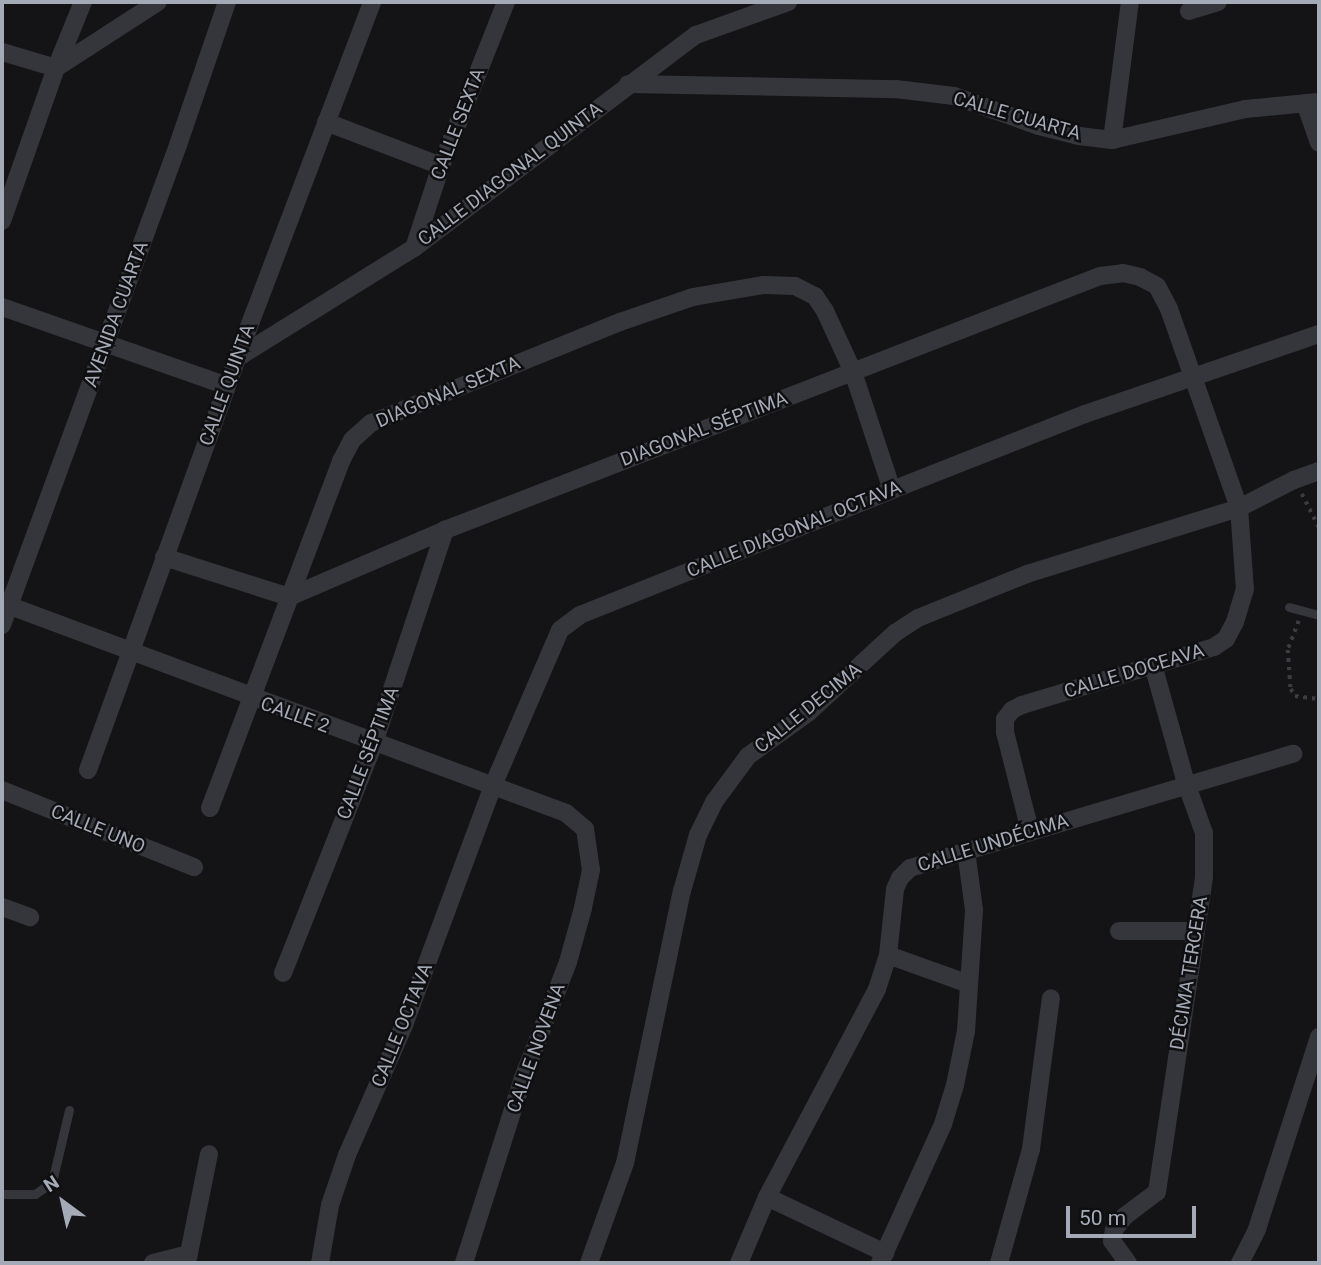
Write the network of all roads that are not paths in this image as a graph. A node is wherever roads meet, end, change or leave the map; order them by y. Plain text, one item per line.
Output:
1 (83, 2) edge
2 (158, 2) edge
3 (227, 2) edge
4 (372, 2) edge
5 (506, 2) edge
6 (788, 2) edge
7 (1130, 2) edge
8 (1218, 2) edge
9 (1189, 11) dead end
10 (2, 52) edge
11 (56, 68) junction
12 (628, 84) junction
13 (1312, 103) edge
14 (326, 122) junction
15 (1112, 140) junction
16 (1319, 143) edge
17 (441, 166) junction
18 (2, 221) edge
19 (414, 247) junction
20 (1124, 272) joint
21 (2, 307) edge
22 (1319, 334) edge
23 (105, 341) junction
24 (237, 358) junction
25 (853, 372) junction
26 (1193, 377) junction
27 (227, 386) junction
28 (1319, 471) edge
29 (892, 490) junction
30 (1239, 508) junction
31 (445, 530) junction
32 (164, 557) junction
33 (289, 597) junction
34 (6, 605) edge
35 (1289, 607) dead end
36 (1319, 615) edge
37 (2, 625) edge
38 (132, 651) junction
39 (1153, 664) junction
40 (252, 699) junction
41 (374, 743) junction
42 (1293, 754) dead end
43 (88, 770) dead end
44 (1186, 783) junction
45 (492, 788) junction
46 (2, 790) edge
47 (210, 808) dead end
48 (585, 829) joint
49 (1030, 831) junction
50 (966, 850) junction
51 (194, 867) dead end
52 (2, 907) edge
53 (30, 918) dead end
54 (1119, 931) dead end
55 (1195, 931) junction
56 (888, 955) junction
57 (283, 973) dead end
58 (969, 984) junction
59 (1051, 998) dead end
60 (1319, 1037) edge
61 (69, 1110) dead end
62 (209, 1154) dead end
63 (2, 1194) edge
64 (767, 1196) junction
65 (188, 1258) edge
66 (882, 1258) edge
67 (153, 1263) edge
68 (320, 1263) edge
69 (464, 1263) edge
70 (589, 1263) edge
71 (739, 1263) edge
72 (999, 1263) edge
73 (1128, 1263) edge
74 (1240, 1263) edge

1 - 11 street
2 - 11 street
3 - 23 street, AVENIDA CUARTA
4 - 14 street, CALLE QUINTA
5 - 17 street, CALLE SEXTA
6 - 12 street, CALLE DIAGONAL QUINTA
7 - 15 street
8 - 9 street
10 - 11 street
11 - 18 street
12 - 15 street, CALLE CUARTA
12 - 19 street, CALLE DIAGONAL QUINTA
13 - 15 street, CALLE CUARTA
13 - 16 street
14 - 17 street
14 - 24 street, CALLE QUINTA
17 - 19 street, CALLE SEXTA
19 - 24 street, CALLE DIAGONAL QUINTA
20 - 25 street, DIAGONAL SÉPTIMA
20 - 26 street, CALLE DOCEAVA
21 - 23 street
22 - 26 street, CALLE DIAGONAL OCTAVA
23 - 27 street
23 - 34 street, AVENIDA CUARTA
24 - 27 street, CALLE QUINTA
25 - 29 street, DIAGONAL SEXTA
25 - 31 street, DIAGONAL SÉPTIMA
25 - 33 street, DIAGONAL SEXTA
26 - 29 street, CALLE DIAGONAL OCTAVA
26 - 30 street, CALLE DOCEAVA
27 - 32 street, CALLE QUINTA
28 - 30 street, CALLE DECIMA
29 - 45 street, CALLE DIAGONAL OCTAVA
30 - 39 street, CALLE DOCEAVA
30 - 70 street, CALLE DECIMA
31 - 33 street, DIAGONAL SÉPTIMA
31 - 41 street, CALLE SÉPTIMA
32 - 33 street
32 - 38 street, CALLE QUINTA
33 - 40 street, DIAGONAL SEXTA
34 - 37 street, AVENIDA CUARTA
34 - 38 street, CALLE 2
35 - 36 lane
38 - 40 street, CALLE 2
38 - 43 street, CALLE QUINTA
39 - 44 street, DÉCIMA TERCERA
39 - 49 street, CALLE DOCEAVA
40 - 41 street, CALLE 2
40 - 47 street, DIAGONAL SEXTA
41 - 45 street, CALLE 2
41 - 57 street, CALLE SÉPTIMA
42 - 44 street, CALLE UNDÉCIMA
44 - 49 street, CALLE UNDÉCIMA
44 - 55 street, DÉCIMA TERCERA
45 - 48 street, CALLE 2
45 - 68 street, CALLE OCTAVA
46 - 51 street, CALLE UNO
48 - 69 street, CALLE NOVENA
49 - 50 street, CALLE UNDÉCIMA
50 - 56 street, CALLE UNDÉCIMA
50 - 58 street
52 - 53 street
54 - 55 street
55 - 73 street, DÉCIMA TERCERA
56 - 58 street
56 - 64 street, CALLE UNDÉCIMA
58 - 66 street
59 - 72 street
60 - 74 street
61 - 63 lane
62 - 65 street
64 - 66 street
64 - 71 street, CALLE UNDÉCIMA
65 - 67 street

